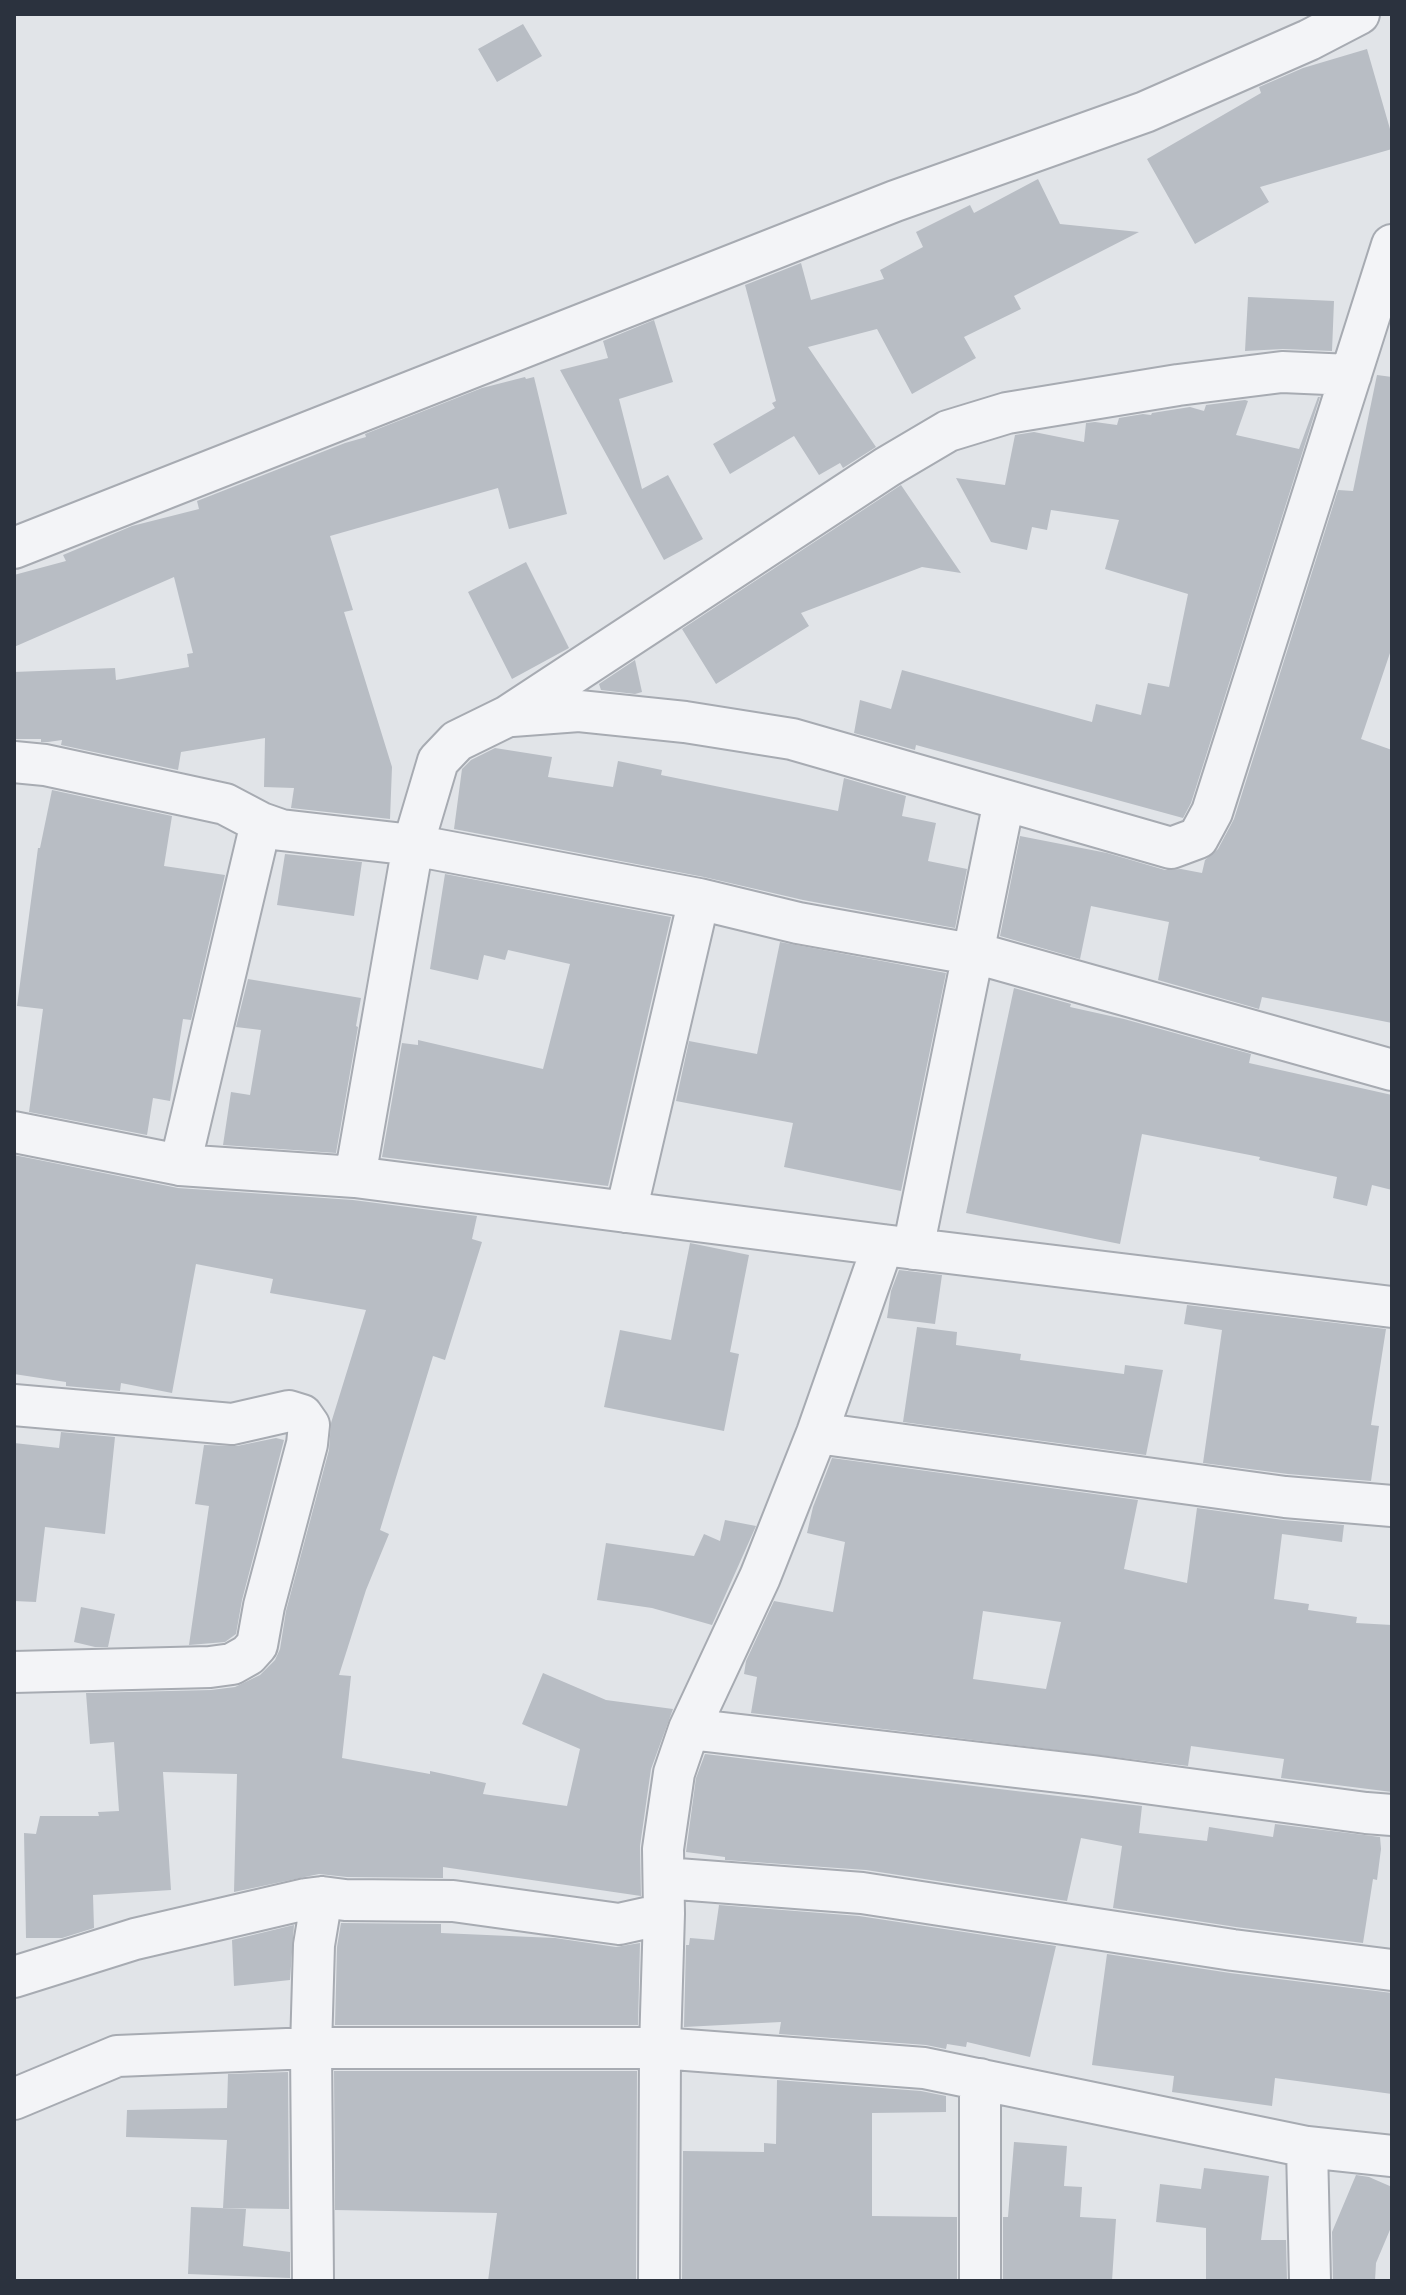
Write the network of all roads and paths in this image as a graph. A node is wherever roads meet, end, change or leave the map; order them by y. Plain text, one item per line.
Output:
1 (1359, 14) edge
2 (1392, 245) edge
3 (1351, 375) junction
4 (14, 548) edge
5 (508, 716) junction
6 (14, 762) edge
7 (1004, 801) junction
8 (261, 823) junction
9 (413, 845) junction
10 (699, 899) junction
11 (972, 954) junction
12 (1392, 1070) edge
13 (14, 1132) edge
14 (180, 1165) junction
15 (355, 1177) junction
16 (626, 1212) junction
17 (898, 1247) junction
18 (1392, 1307) edge
19 (14, 1405) edge
20 (817, 1433) junction
21 (1392, 1506) edge
22 (14, 1672) edge
23 (689, 1729) junction
24 (1392, 1815) edge
25 (664, 1896) junction
26 (322, 1897) junction
27 (1392, 1970) edge
28 (14, 1977) edge
29 (311, 2048) junction
30 (660, 2048) junction
31 (980, 2079) junction
32 (14, 2099) edge
33 (1307, 2147) junction
34 (1392, 2156) edge
35 (313, 2281) edge
36 (659, 2281) edge
37 (980, 2281) edge
38 (1310, 2281) edge

1 - 4 street
2 - 3 street
3 - 5 street
3 - 7 street
5 - 7 street
5 - 9 street
6 - 8 street
7 - 11 street
8 - 9 street
8 - 14 street
9 - 10 street
9 - 15 street
10 - 11 street
10 - 16 street
11 - 12 street
11 - 17 street
13 - 14 street
14 - 15 street
15 - 16 street
16 - 17 street
17 - 18 street
17 - 20 street
19 - 22 street
20 - 21 street
20 - 23 street
23 - 24 street
23 - 25 street
25 - 26 street
25 - 27 street
25 - 30 street
26 - 28 street
26 - 29 street
29 - 30 street
29 - 32 street
29 - 35 street
30 - 31 street
30 - 36 street
31 - 33 street
31 - 37 street
33 - 34 street
33 - 38 street

